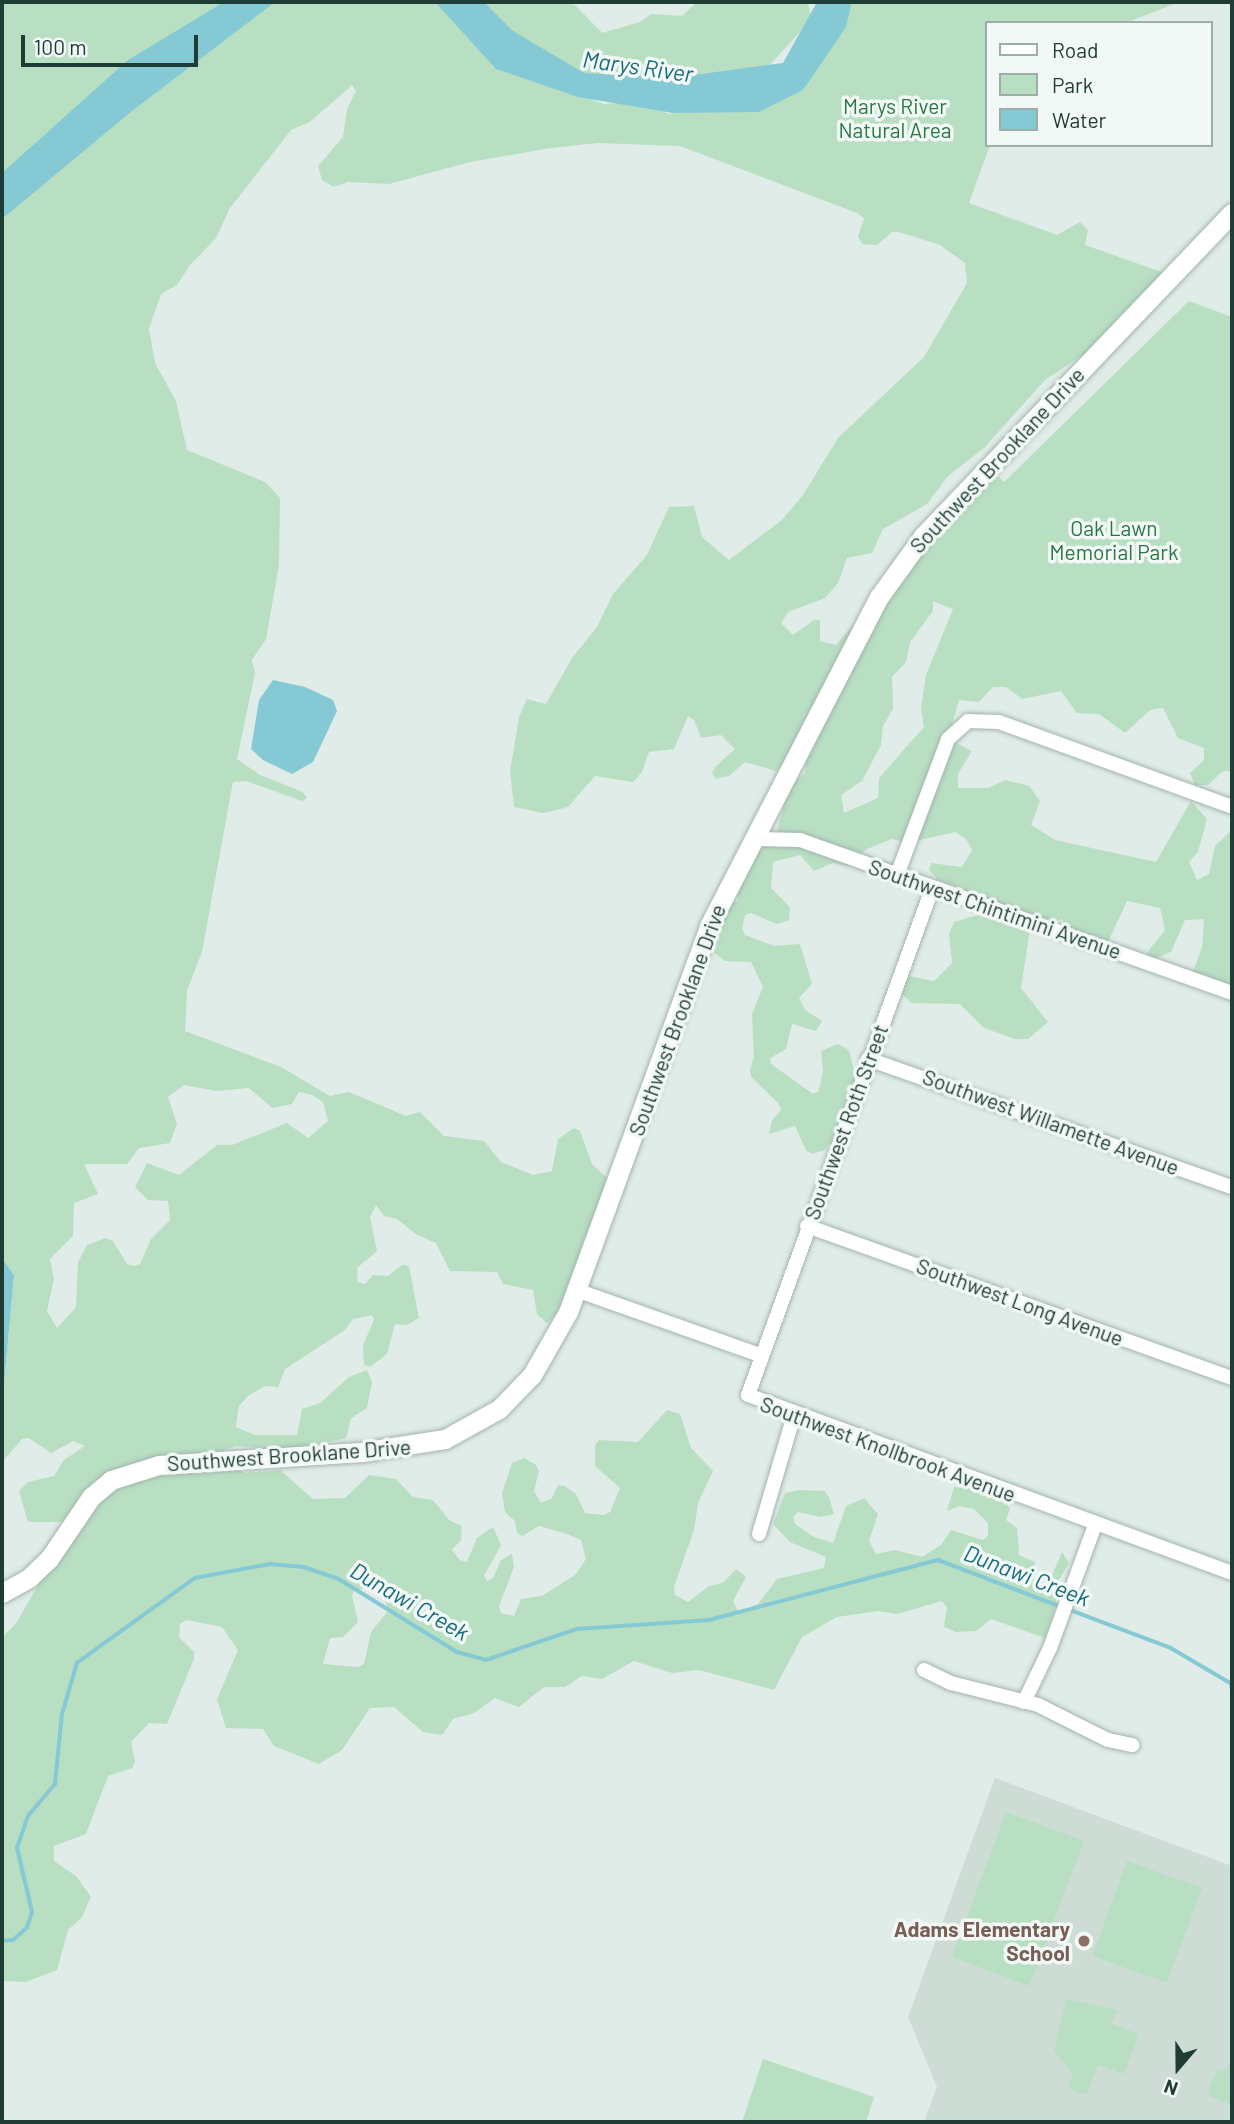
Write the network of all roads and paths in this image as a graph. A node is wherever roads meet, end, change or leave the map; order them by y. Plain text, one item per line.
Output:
1 (1231, 216) edge
2 (1232, 807) edge
3 (756, 839) junction
4 (897, 875) junction
5 (932, 889) junction
6 (1232, 993) edge
7 (868, 1059) junction
8 (1232, 1187) edge
9 (807, 1226) junction
10 (576, 1290) junction
11 (760, 1355) junction
12 (1232, 1378) edge
13 (794, 1415) junction
14 (1095, 1525) junction
15 (759, 1534) dead end
16 (1232, 1573) edge
17 (2, 1593) edge
18 (923, 1670) dead end
19 (1024, 1702) junction
20 (1132, 1745) dead end

1 - 3 street, Southwest Brooklane Drive
2 - 4 street
3 - 4 street, Southwest Chintimini Avenue
3 - 10 street, Southwest Brooklane Drive
4 - 5 street, Southwest Chintimini Avenue
5 - 6 street, Southwest Chintimini Avenue
5 - 7 street, Southwest Roth Street
7 - 8 street, Southwest Willamette Avenue
7 - 9 street, Southwest Roth Street
9 - 11 street, Southwest Roth Street
9 - 12 street, Southwest Long Avenue
10 - 11 street
10 - 17 street, Southwest Brooklane Drive
11 - 13 street, Southwest Knollbrook Avenue
13 - 14 street, Southwest Knollbrook Avenue
13 - 15 street
14 - 16 street, Southwest Knollbrook Avenue
14 - 19 street
18 - 19 street
19 - 20 street

